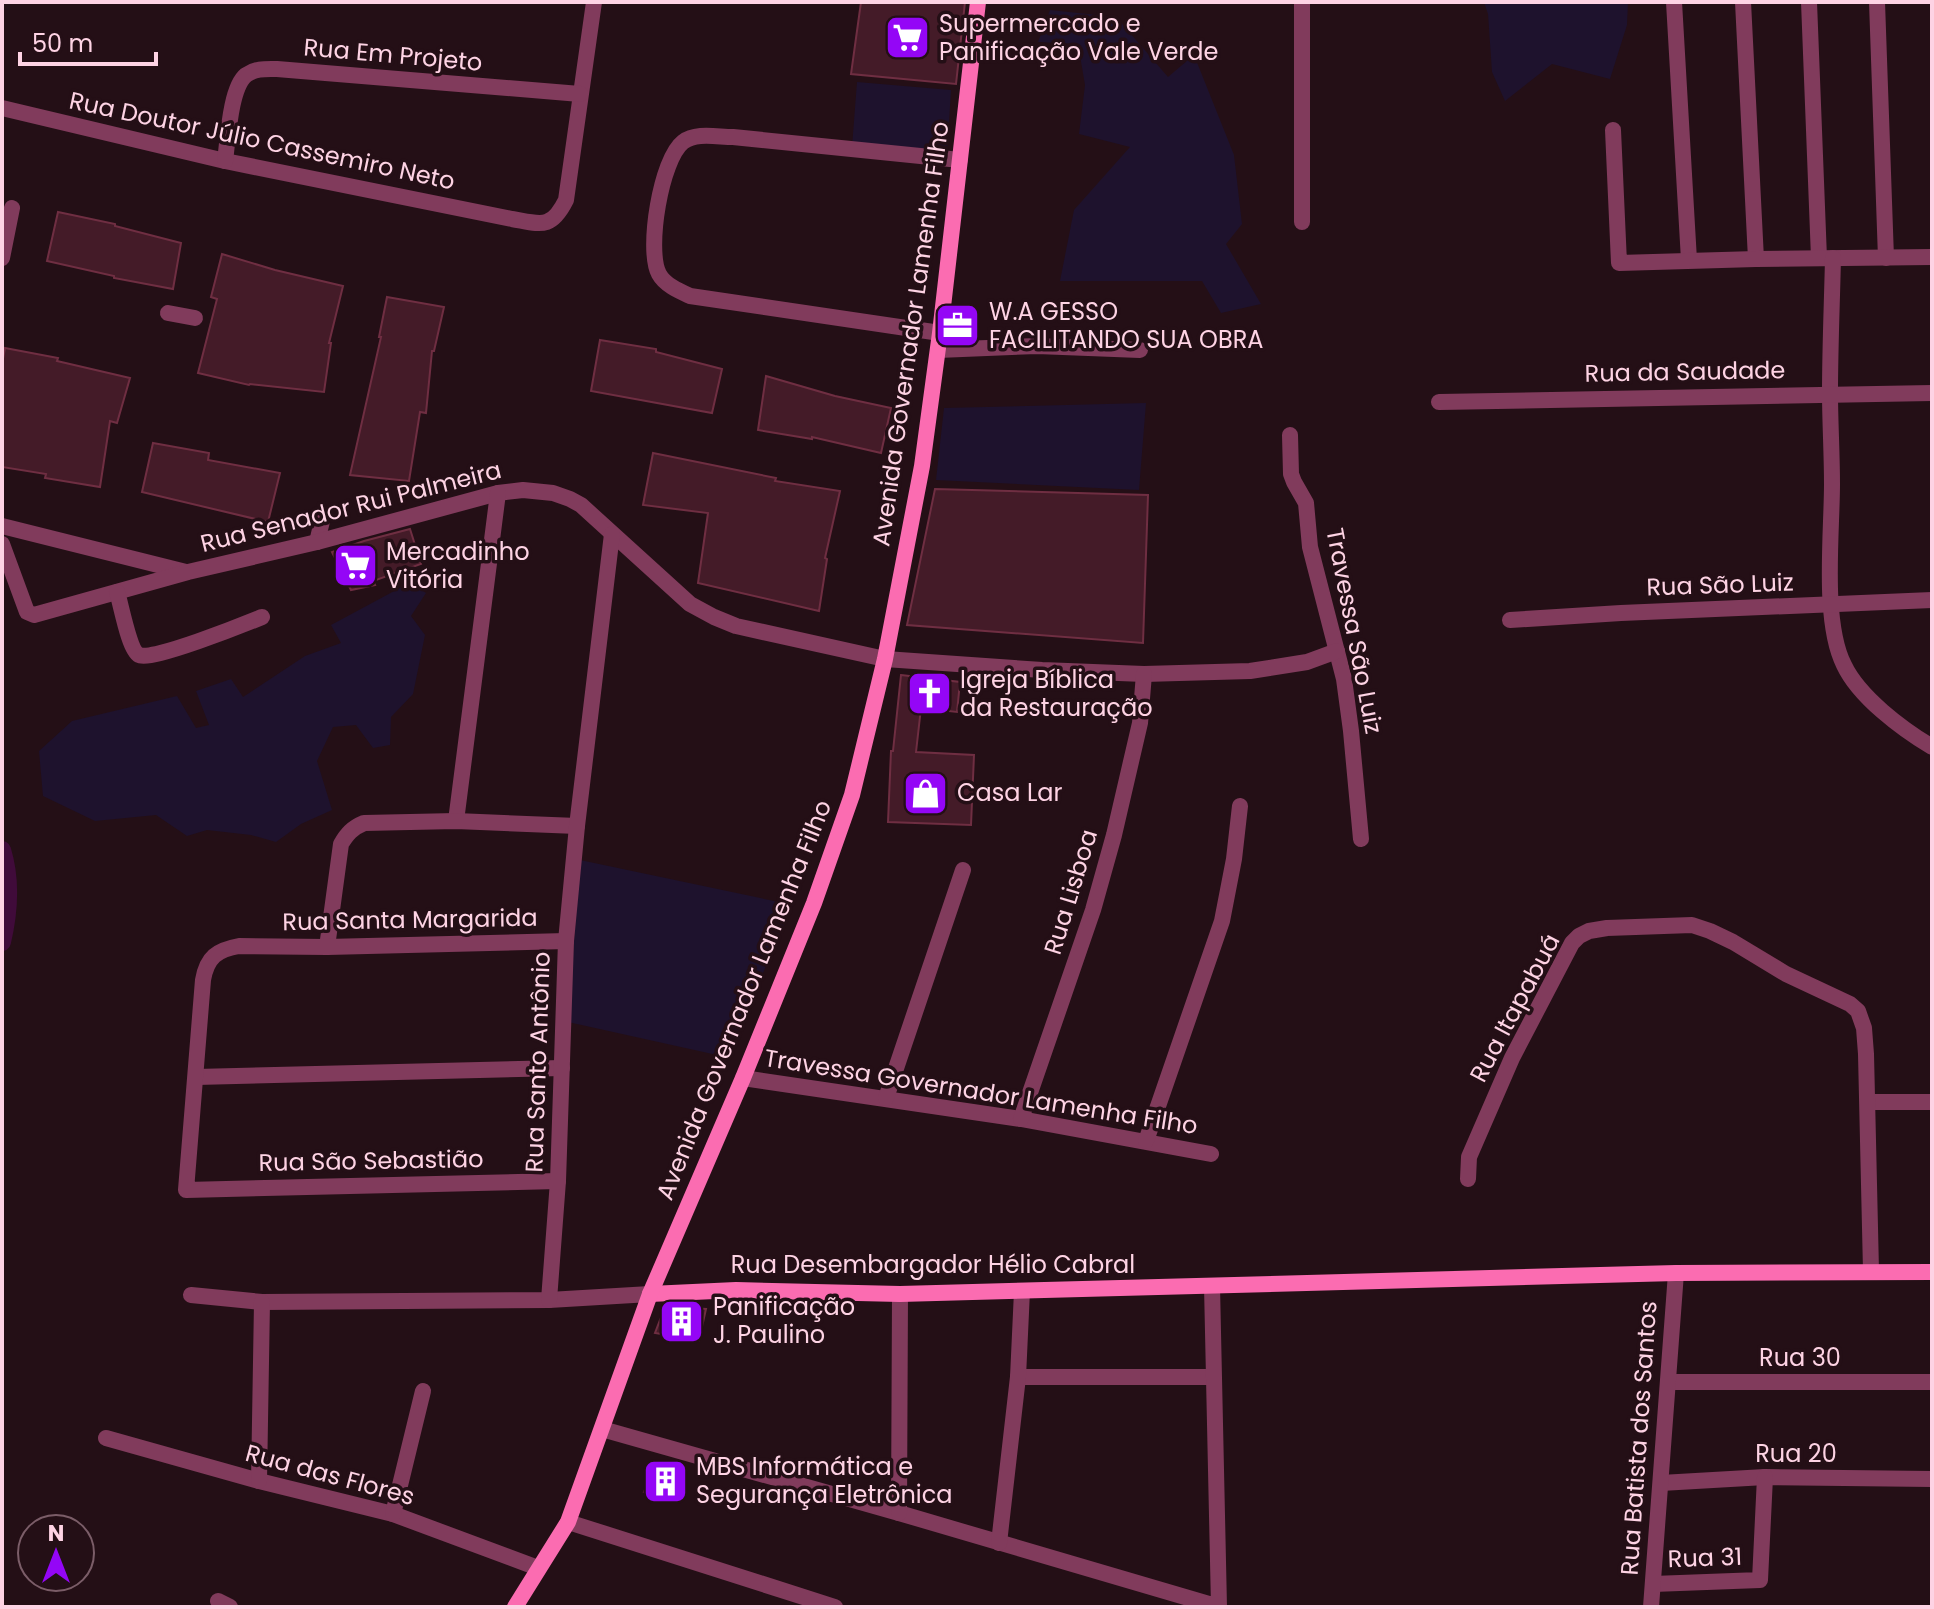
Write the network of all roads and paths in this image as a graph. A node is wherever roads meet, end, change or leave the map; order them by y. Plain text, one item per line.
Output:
1 (594, 2) edge
2 (978, 2) edge
3 (1302, 2) edge
4 (1674, 2) edge
5 (1743, 2) edge
6 (1809, 2) edge
7 (1877, 2) edge
8 (580, 94) junction
9 (2, 108) edge
10 (1613, 130) dead end
11 (960, 160) junction
12 (225, 161) junction
13 (12, 208) dead end
14 (1302, 222) dead end
15 (1932, 257) edge
16 (2, 258) edge
17 (1826, 258) junction
18 (1886, 258) junction
19 (1756, 259) junction
20 (1689, 260) junction
21 (168, 313) dead end
22 (195, 318) dead end
23 (939, 342) junction
24 (1140, 350) dead end
25 (1830, 393) junction
26 (1932, 393) edge
27 (1439, 402) dead end
28 (1290, 435) dead end
29 (585, 488) dead end
30 (498, 493) junction
31 (581, 505) junction
32 (323, 517) dead end
33 (2, 526) edge
34 (612, 534) junction
35 (317, 542) junction
36 (2, 544) edge
37 (188, 572) junction
38 (117, 592) junction
39 (1932, 600) edge
40 (1830, 604) junction
41 (262, 617) dead end
42 (1510, 620) dead end
43 (1337, 651) junction
44 (885, 659) junction
45 (1144, 674) junction
46 (1928, 742) edge
47 (1240, 806) dead end
48 (456, 821) junction
49 (577, 826) junction
50 (1361, 839) dead end
51 (963, 870) dead end
52 (566, 941) junction
53 (327, 947) junction
54 (562, 1068) junction
55 (196, 1077) junction
56 (743, 1078) junction
57 (886, 1098) junction
58 (1868, 1102) junction
59 (1932, 1102) edge
60 (1021, 1119) junction
61 (1146, 1141) junction
62 (1211, 1154) dead end
63 (1468, 1179) dead end
64 (558, 1181) junction
65 (186, 1190) joint
66 (1871, 1271) junction
67 (1932, 1272) edge
68 (1676, 1273) junction
69 (1212, 1286) junction
70 (1022, 1291) junction
71 (650, 1294) junction
72 (900, 1294) junction
73 (191, 1295) dead end
74 (549, 1300) junction
75 (262, 1302) junction
76 (1018, 1377) junction
77 (1213, 1377) junction
78 (1668, 1382) junction
79 (1932, 1382) edge
80 (423, 1391) dead end
81 (602, 1429) junction
82 (106, 1438) dead end
83 (1765, 1477) junction
84 (1932, 1479) edge
85 (259, 1481) junction
86 (1661, 1483) junction
87 (899, 1513) junction
88 (393, 1514) junction
89 (568, 1522) junction
90 (999, 1543) junction
91 (538, 1568) junction
92 (1653, 1584) junction
93 (515, 1607) edge
94 (835, 1607) edge
95 (1219, 1607) edge
96 (1651, 1607) edge

1 - 8 street
2 - 11 street, Avenida Governador Lamenha Filho
3 - 14 street
4 - 20 street
5 - 19 street
6 - 17 street
7 - 18 street
8 - 12 street, Rua Em Projeto
8 - 12 street, Rua Doutor Júlio Cassemiro Neto
9 - 12 street, Rua Doutor Júlio Cassemiro Neto
10 - 20 street
11 - 23 street, Avenida Governador Lamenha Filho
11 - 23 street
13 - 16 street
15 - 18 street
17 - 18 street
17 - 19 street
17 - 25 street
19 - 20 street
21 - 22 street
23 - 24 street
23 - 44 street, Avenida Governador Lamenha Filho
25 - 26 street, Rua da Saudade
25 - 27 street, Rua da Saudade
25 - 40 street
28 - 43 street, Travessa São Luiz
29 - 31 street
30 - 31 street, Rua Senador Rui Palmeira
30 - 35 street, Rua Senador Rui Palmeira
30 - 48 street
31 - 34 street, Rua Senador Rui Palmeira
32 - 35 street
33 - 37 street, Rua Senador Rui Palmeira
34 - 44 street, Rua Senador Rui Palmeira
34 - 49 street, Rua Santo Antônio
35 - 37 street, Rua Senador Rui Palmeira
36 - 38 street, Rua Senador Rui Palmeira
37 - 38 street, Rua Senador Rui Palmeira
38 - 41 street
39 - 40 street, Rua São Luiz
40 - 42 street, Rua São Luiz
40 - 46 street
43 - 45 street, Rua Senador Rui Palmeira
43 - 50 street, Travessa São Luiz
44 - 45 street, Rua Senador Rui Palmeira
44 - 56 street, Avenida Governador Lamenha Filho
45 - 60 street, Rua Lisboa
47 - 61 street
48 - 49 street
48 - 53 street
49 - 52 street, Rua Santo Antônio
51 - 57 street
52 - 53 street, Rua Santa Margarida
52 - 54 street, Rua Santo Antônio
53 - 55 street, Rua Santa Margarida
54 - 55 street
54 - 64 street, Rua Santo Antônio
55 - 65 street, Rua Santa Margarida
56 - 57 street, Travessa Governador Lamenha Filho
56 - 71 street, Avenida Governador Lamenha Filho
57 - 60 street, Travessa Governador Lamenha Filho
58 - 59 street
58 - 63 street, Rua Itapabuá
58 - 66 street, Rua Itapabuá
60 - 61 street, Travessa Governador Lamenha Filho
61 - 62 street, Travessa Governador Lamenha Filho
64 - 65 street, Rua São Sebastião
64 - 74 street, Rua Santo Antônio
66 - 67 street, Rua Desembargador Hélio Cabral
66 - 68 street, Rua Desembargador Hélio Cabral
68 - 69 street, Rua Desembargador Hélio Cabral
68 - 78 street, Rua Batista dos Santos
69 - 70 street, Rua Desembargador Hélio Cabral
69 - 77 street
70 - 72 street, Rua Desembargador Hélio Cabral
70 - 76 street
71 - 72 street, Rua Desembargador Hélio Cabral
71 - 74 street, Rua Desembargador Hélio Cabral
71 - 81 street, Avenida Governador Lamenha Filho
72 - 87 street
73 - 75 street, Rua Desembargador Hélio Cabral
74 - 75 street, Rua Desembargador Hélio Cabral
75 - 85 street
76 - 77 street
76 - 90 street
77 - 95 street
78 - 79 street, Rua 30
78 - 86 street, Rua Batista dos Santos
80 - 88 street
81 - 87 street
81 - 89 street, Avenida Governador Lamenha Filho
82 - 85 street, Rua das Flores
83 - 84 street, Rua 20
83 - 86 street, Rua 20
83 - 92 street, Rua 31
85 - 88 street, Rua das Flores
86 - 92 street, Rua Batista dos Santos
87 - 90 street
88 - 91 street, Rua das Flores
89 - 91 street, Avenida Governador Lamenha Filho
89 - 94 street
90 - 95 street
91 - 93 street, Avenida Governador Lamenha Filho
92 - 96 street, Rua Batista dos Santos

